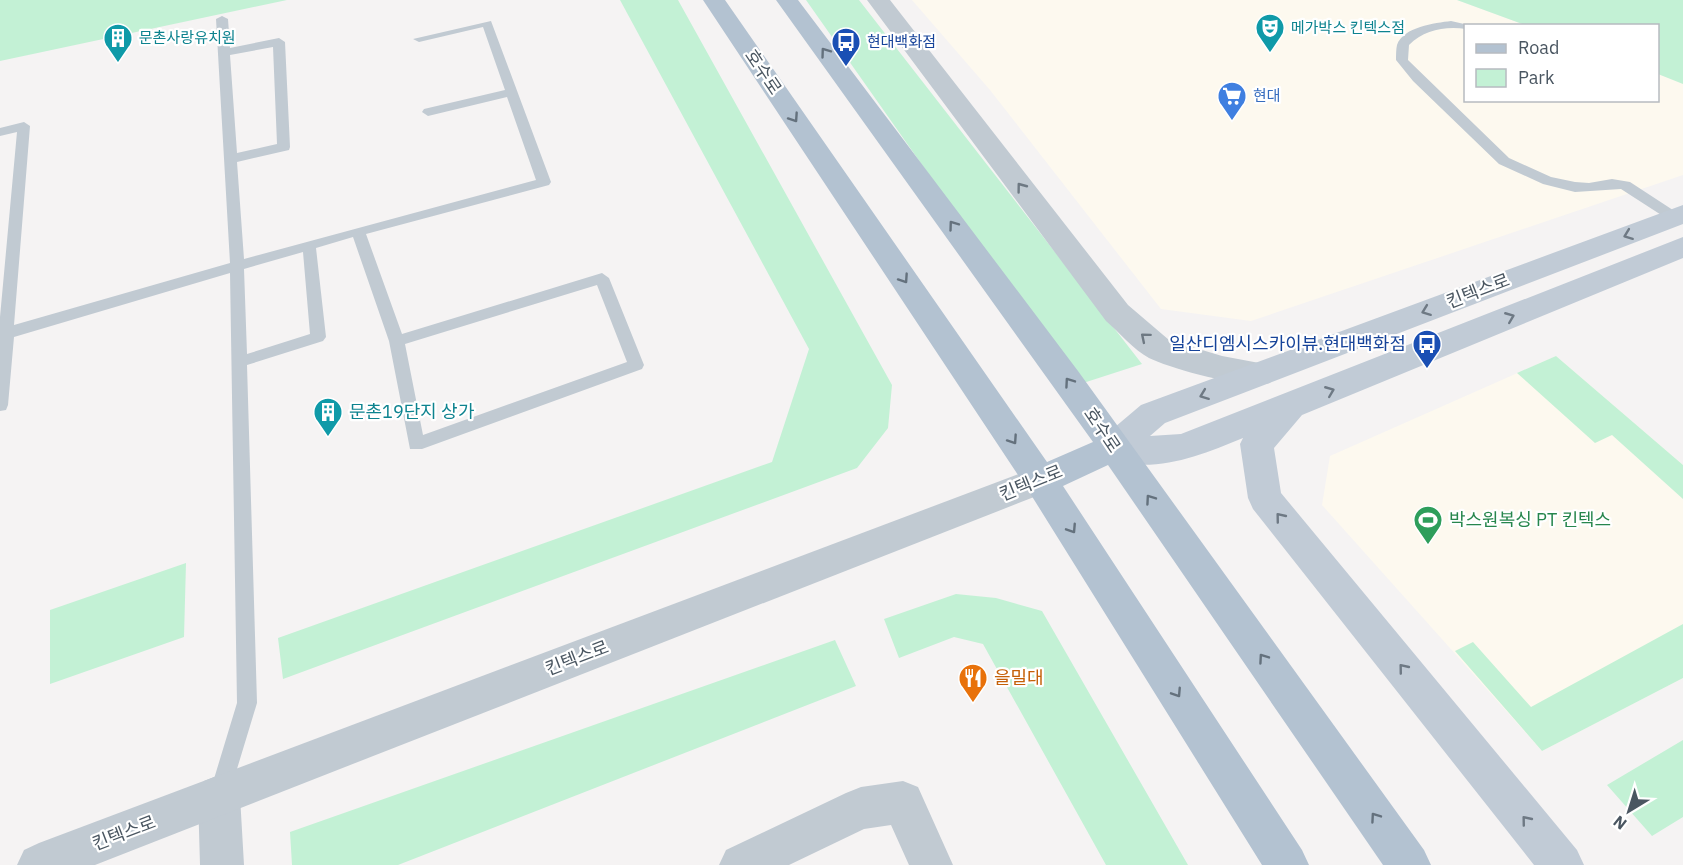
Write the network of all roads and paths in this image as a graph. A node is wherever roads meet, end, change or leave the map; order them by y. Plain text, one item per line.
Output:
1 (714, 0) edge
2 (787, 0) edge
3 (878, 0) edge
4 (222, 19) dead end
5 (1464, 25) edge
6 (419, 39) dead end
7 (224, 53) junction
8 (512, 92) junction
9 (428, 112) dead end
10 (0, 132) edge
11 (231, 159) junction
12 (1679, 216) edge
13 (358, 231) junction
14 (309, 245) junction
15 (1683, 247) edge
16 (6, 248) edge
17 (237, 266) junction
18 (2, 334) edge
19 (397, 341) junction
20 (239, 362) junction
21 (1259, 374) junction
22 (1, 388) edge
23 (0, 405) edge
24 (1293, 405) junction
25 (1114, 448) junction
26 (1040, 480) junction
27 (219, 796) junction
28 (39, 865) edge
29 (222, 865) edge
30 (741, 865) edge
31 (932, 865) edge
32 (1287, 865) edge
33 (1409, 865) edge
34 (1562, 865) edge

1 -> 26 main road, 호수로
25 -> 2 main road, 호수로
21 -> 3 street
4 - 7 lane
5 - 12 lane
6 - 8 lane
7 - 11 lane
7 - 11 lane
8 - 9 lane
8 - 13 lane
10 - 16 lane
11 - 17 lane
12 -> 21 main road, 킨텍스로
13 - 14 lane
13 - 19 lane
14 - 17 lane
14 - 20 lane
24 -> 15 main road, 킨텍스로
16 - 18 lane
17 - 18 lane
17 - 20 lane
18 - 22 lane
19 - 19 lane
20 - 27 lane
21 -> 25 main road, 킨텍스로
22 - 23 lane
24 - 25 main road, 킨텍스로
34 -> 24 main road
25 - 26 main road, 킨텍스로
33 -> 25 main road, 호수로
26 - 27 street, 킨텍스로
26 -> 32 main road, 호수로
27 - 28 street, 킨텍스로
27 - 29 street
30 - 31 street

